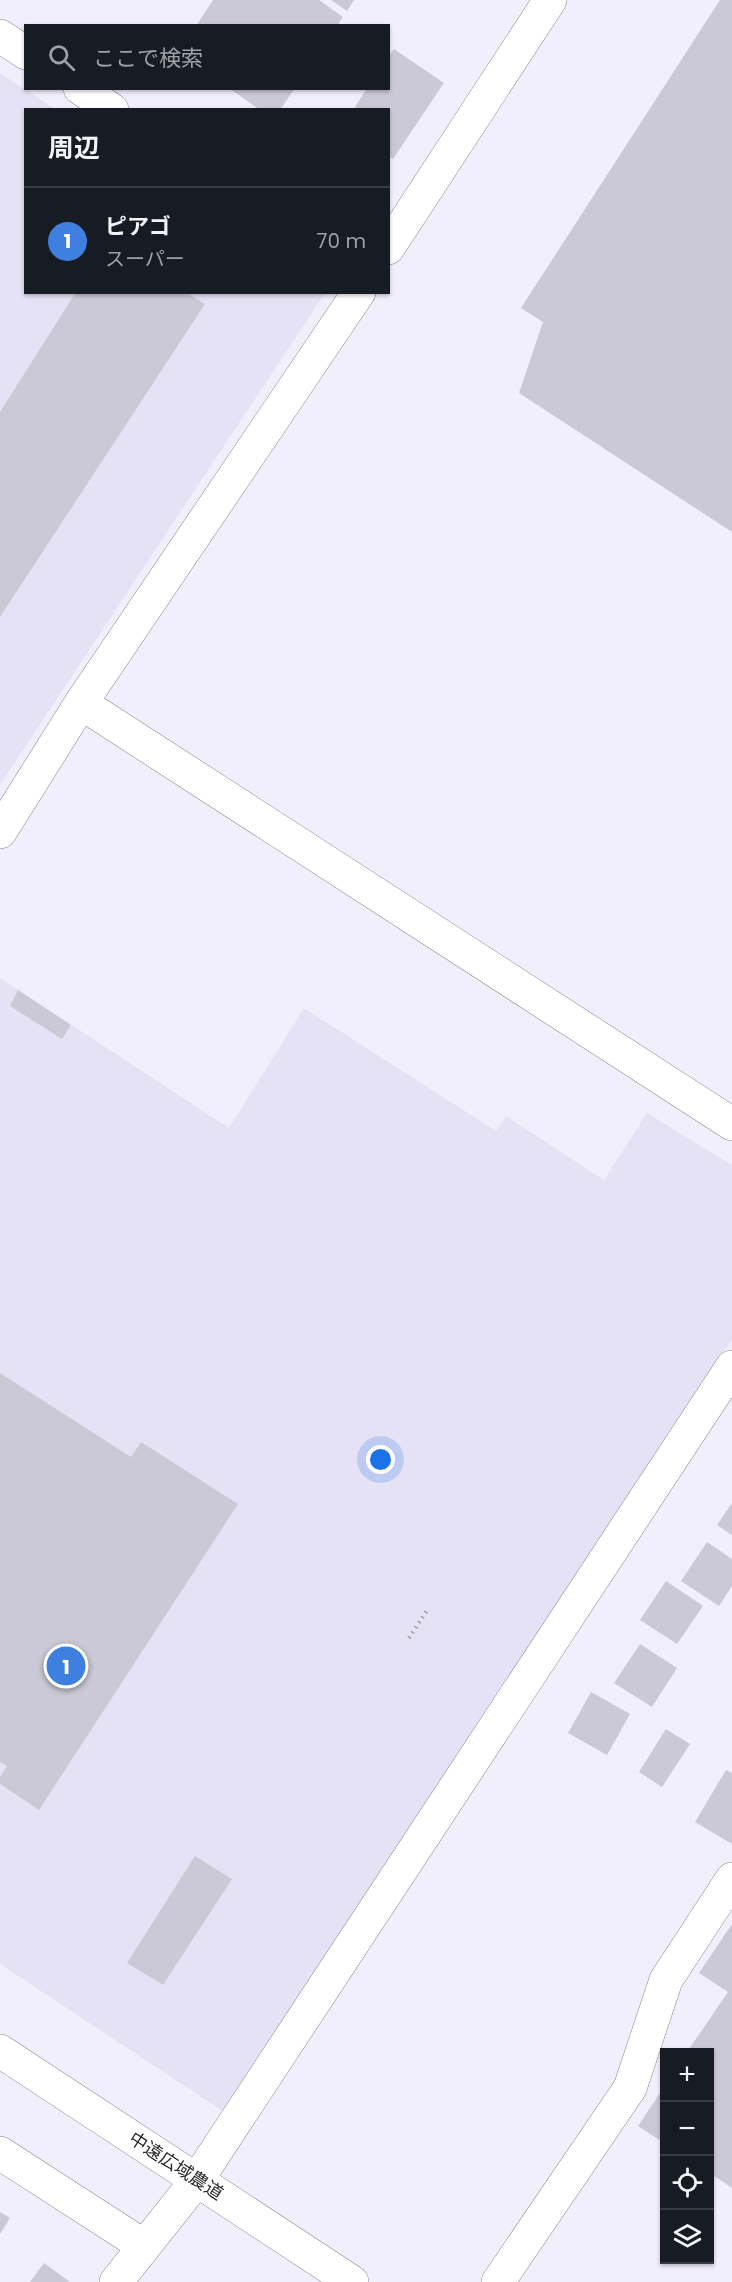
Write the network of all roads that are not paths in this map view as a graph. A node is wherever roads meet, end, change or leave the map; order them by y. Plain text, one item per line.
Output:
1 (550, 0) edge
2 (0, 36) edge
3 (24, 52) edge
4 (83, 90) edge
5 (109, 108) edge
6 (390, 245) edge
7 (358, 294) edge
8 (81, 703) junction
9 (0, 832) edge
10 (732, 1124) edge
11 (732, 1367) edge
12 (732, 1879) edge
13 (0, 2051) edge
14 (0, 2152) edge
15 (196, 2180) junction
16 (144, 2246) junction
17 (116, 2282) edge
18 (352, 2282) edge
19 (498, 2282) edge

1 - 6 street
2 - 3 street
4 - 5 street
7 - 8 street
8 - 9 street
8 - 10 street
11 - 15 street
12 - 19 street
13 - 15 street, 中遠広域農道
14 - 16 street
15 - 16 street
15 - 18 street, 中遠広域農道
16 - 17 street

